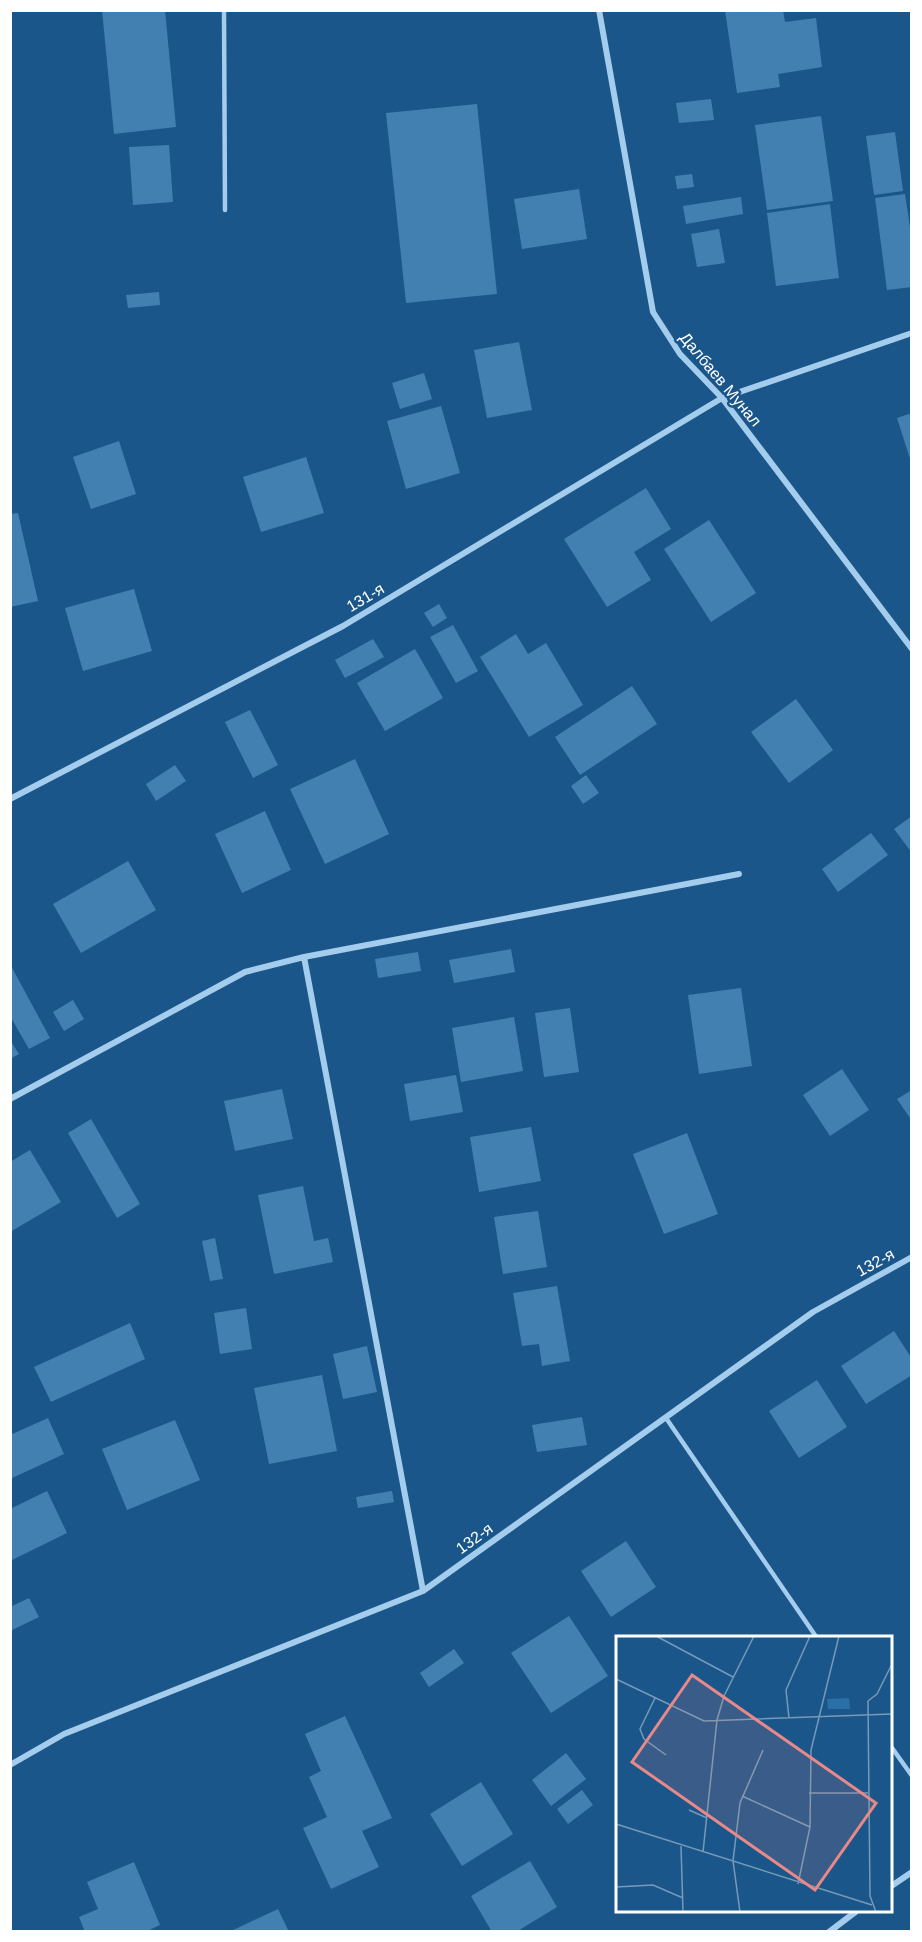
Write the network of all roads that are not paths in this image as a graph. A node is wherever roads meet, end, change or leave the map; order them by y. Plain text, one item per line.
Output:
1 (224, 10) edge
2 (599, 10) edge
3 (225, 210) dead end
4 (912, 333) edge
5 (722, 398) junction
6 (912, 649) edge
7 (10, 799) edge
8 (739, 874) dead end
9 (304, 957) junction
10 (10, 1099) edge
11 (912, 1257) edge
12 (666, 1418) junction
13 (423, 1591) junction
14 (816, 1636) edge
15 (892, 1746) edge
16 (10, 1765) edge
17 (912, 1776) edge
18 (912, 1872) edge
19 (892, 1886) edge
20 (857, 1912) edge
21 (829, 1932) edge

1 - 3 lane
2 - 5 street, Далбаев Мунал
4 - 5 street, 131-я
5 - 6 street, Далбаев Мунал
5 - 7 street, 131-я
8 - 9 street
9 - 10 street
9 - 13 street
11 - 12 street, 132-я
12 - 13 street, 132-я
12 - 14 lane
13 - 16 street, 132-я
15 - 17 lane
18 - 19 street
20 - 21 street

